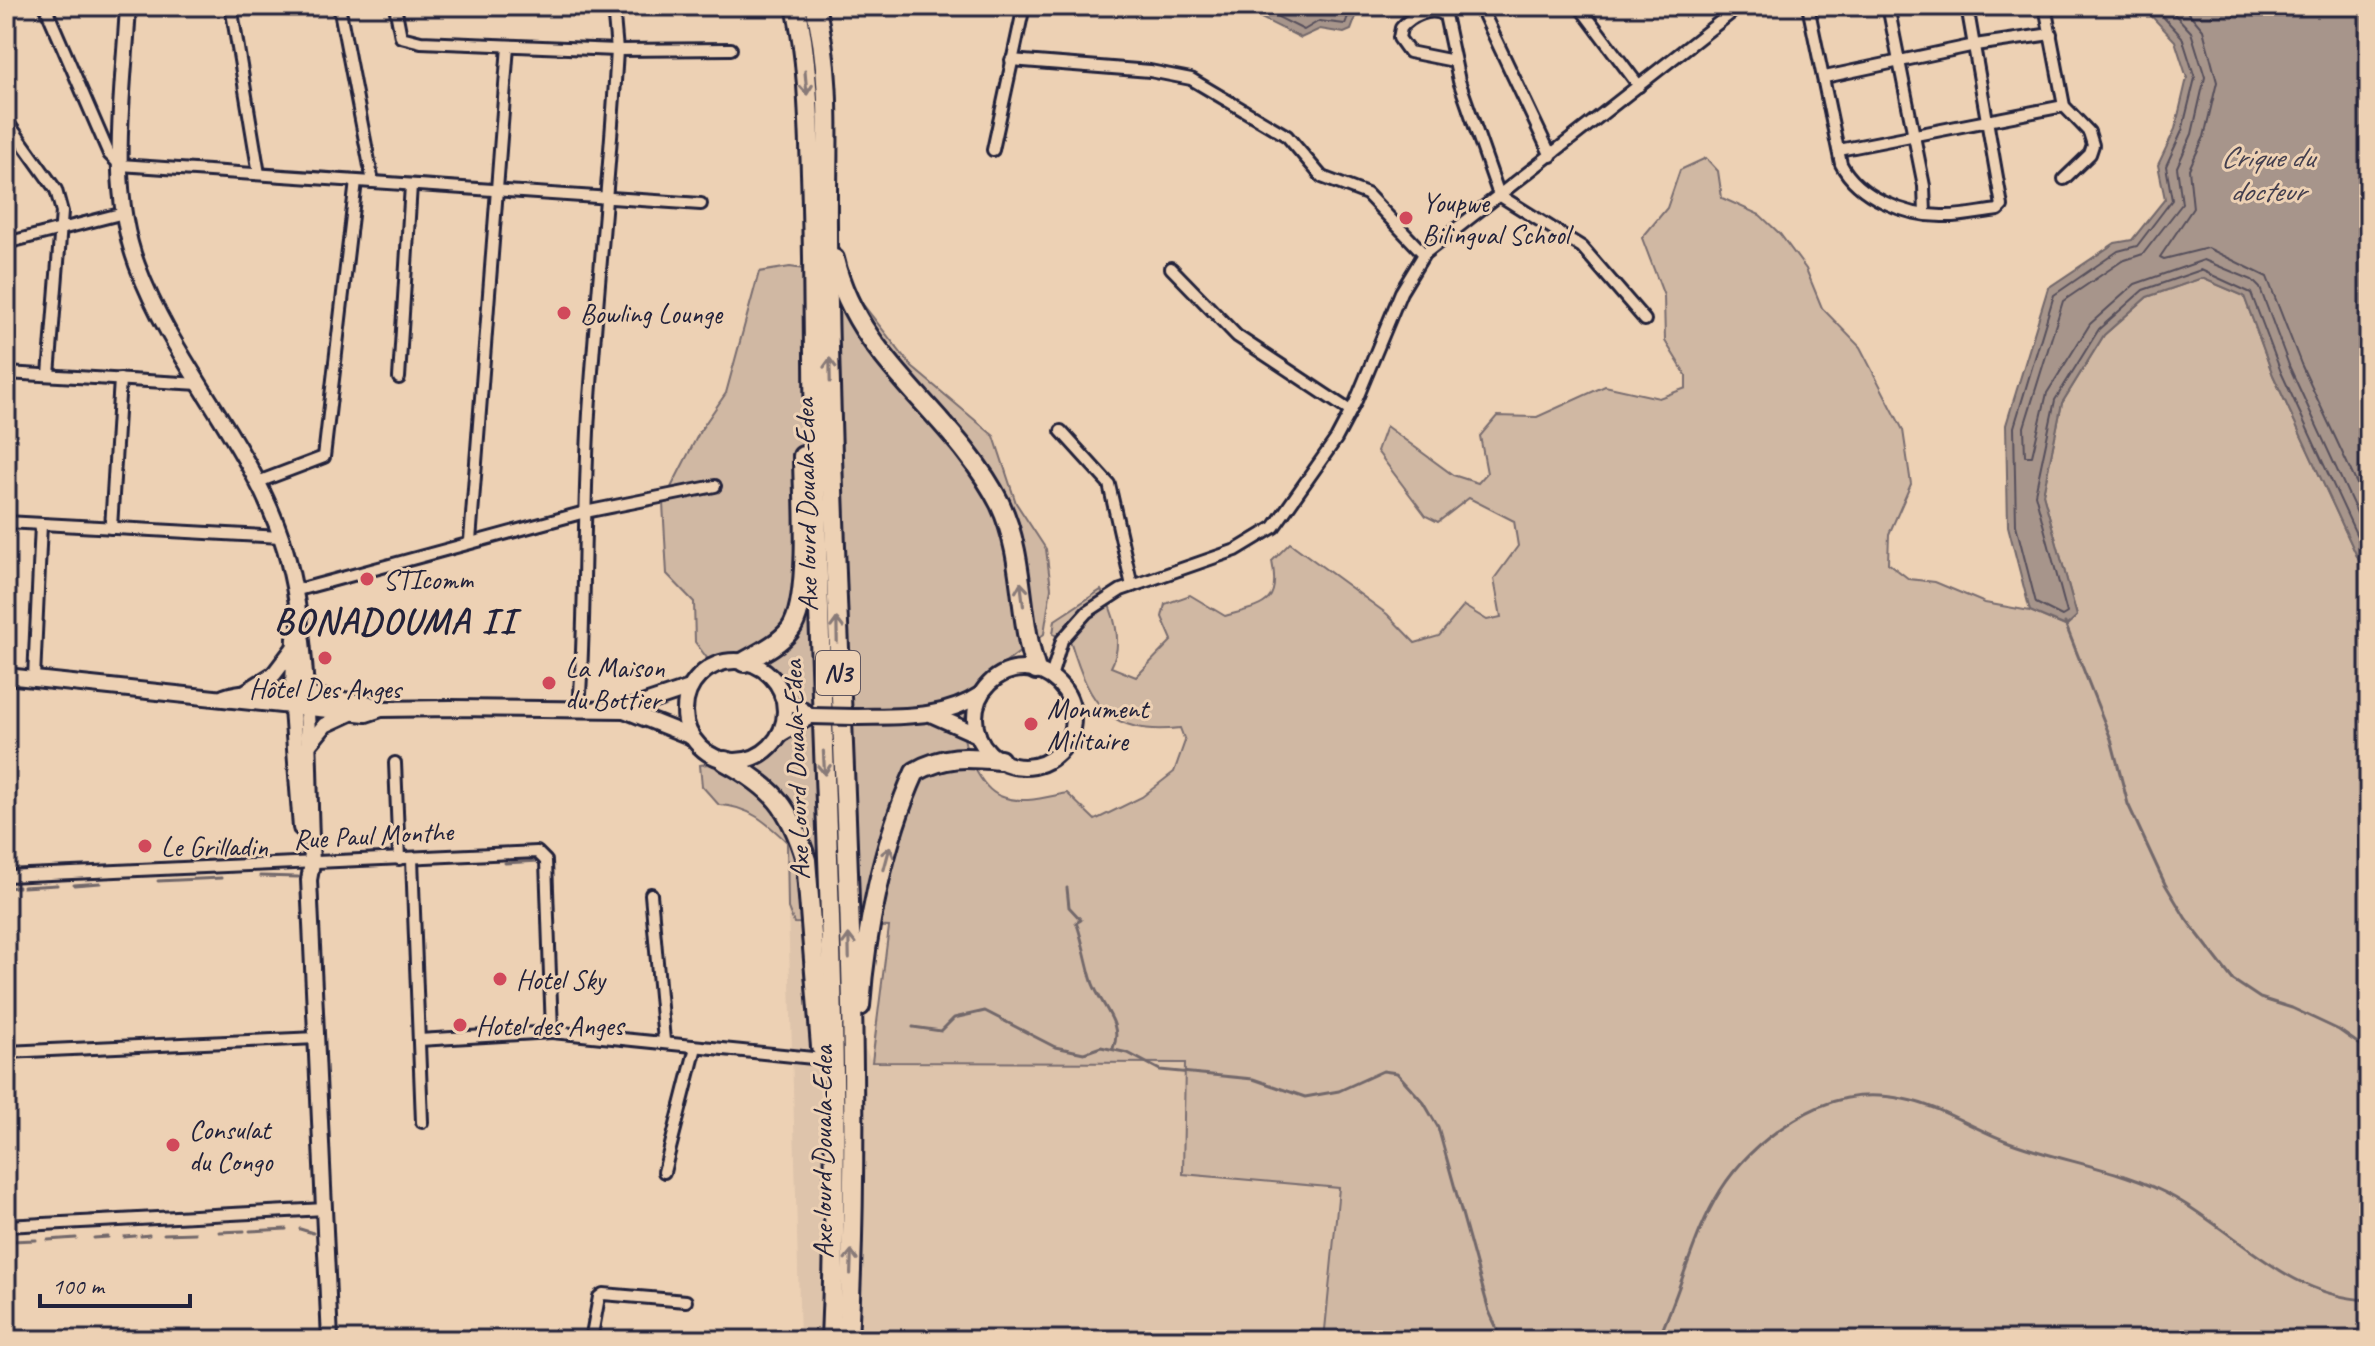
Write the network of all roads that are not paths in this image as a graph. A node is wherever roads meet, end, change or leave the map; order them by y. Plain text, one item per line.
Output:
1 (45, 6) edge
2 (128, 6) edge
3 (231, 6) edge
4 (339, 6) edge
5 (395, 6) edge
6 (613, 6) edge
7 (796, 6) edge
8 (815, 6) edge
9 (1024, 6) edge
10 (1480, 6) edge
11 (1579, 6) edge
12 (1740, 6) edge
13 (1808, 6) edge
14 (1888, 6) edge
15 (1967, 6) edge
16 (2045, 6) edge
17 (2051, 34) junction
18 (1975, 45) junction
19 (508, 46) junction
20 (731, 49) dead end
21 (617, 50) junction
22 (1011, 60) junction
23 (1454, 61) junction
24 (1898, 62) junction
25 (1825, 77) junction
26 (1639, 86) junction
27 (2064, 106) junction
28 (6, 120) edge
29 (1990, 121) junction
30 (1915, 135) junction
31 (993, 150) dead end
32 (1839, 150) junction
33 (1551, 156) junction
34 (120, 165) junction
35 (259, 174) junction
36 (2064, 179) dead end
37 (356, 181) junction
38 (373, 182) junction
39 (411, 185) junction
40 (497, 190) junction
41 (1499, 195) junction
42 (608, 198) junction
43 (701, 204) dead end
44 (124, 213) junction
45 (1925, 214) junction
46 (827, 227) junction
47 (60, 229) junction
48 (6, 243) edge
49 (1424, 254) junction
50 (1171, 268) dead end
51 (1645, 320) dead end
52 (812, 345) junction
53 (6, 373) edge
54 (49, 375) junction
55 (399, 378) dead end
56 (120, 379) junction
57 (200, 384) junction
58 (1350, 411) junction
59 (1061, 431) dead end
60 (258, 482) junction
61 (715, 486) dead end
62 (585, 512) junction
63 (6, 522) edge
64 (41, 524) junction
65 (111, 528) junction
66 (281, 537) junction
67 (470, 541) junction
68 (1132, 586) junction
69 (294, 591) junction
70 (298, 629) junction
71 (293, 649) junction
72 (744, 662) junction
73 (1043, 673) junction
74 (6, 676) edge
75 (34, 678) junction
76 (690, 688) junction
77 (245, 692) junction
78 (981, 694) junction
79 (782, 696) junction
80 (224, 697) junction
81 (298, 703) junction
82 (381, 709) junction
83 (579, 710) junction
84 (624, 710) junction
85 (353, 713) junction
86 (933, 715) junction
87 (811, 716) junction
88 (779, 735) junction
89 (978, 735) junction
90 (692, 737) junction
91 (306, 748) junction
92 (1000, 760) junction
93 (725, 761) junction
94 (395, 763) dead end
95 (399, 859) junction
96 (412, 859) junction
97 (308, 863) junction
98 (6, 876) edge
99 (651, 894) dead end
100 (552, 1032) junction
101 (317, 1038) junction
102 (419, 1040) junction
103 (664, 1041) junction
104 (696, 1047) junction
105 (6, 1052) edge
106 (823, 1059) junction
107 (842, 1100) junction
108 (422, 1122) dead end
109 (664, 1172) dead end
110 (325, 1209) junction
111 (6, 1226) edge
112 (686, 1301) dead end
113 (330, 1340) edge
114 (591, 1340) edge
115 (831, 1340) edge
116 (848, 1340) edge

1 - 34 street
2 - 34 main road
3 - 35 street
4 - 38 street
5 - 19 street
6 - 21 street
7 -> 52 highway, Axe Lourd Douala-Edea / N3
8 - 46 highway, Axe lourd Douala-Edea / N3
9 - 22 street
10 - 33 street
11 - 26 street
12 - 26 street
13 - 25 street
14 - 24 street
15 - 18 street
16 - 17 street
17 - 18 street
17 - 27 street
18 - 24 street
18 - 29 street
19 - 21 street
19 - 40 street
20 - 21 street
21 - 42 street
22 - 31 street
22 - 49 street
23 - 23 street
23 - 41 street
24 - 25 street
24 - 30 street
25 - 32 street
26 - 33 street
27 - 29 street
27 - 36 street
28 - 47 street
29 - 30 street
29 - 45 street
30 - 32 street
30 - 45 street
32 - 45 street
33 - 41 street
34 - 35 street
34 - 44 main road
35 - 37 street
37 - 38 street
37 - 60 street
38 - 39 street
39 - 40 street
39 - 55 street
40 - 42 street
40 - 67 street
41 - 49 street
41 - 51 street
42 - 43 street
42 - 62 street
44 - 47 street
44 - 57 main road
73 -> 46 highway
107 -> 46 highway, Axe lourd Douala-Edea / N3
47 - 48 street
47 - 54 street
49 - 58 street
50 - 58 street
52 - 72 highway
52 -> 107 highway, Axe Lourd Douala-Edea / N3
53 - 54 street
54 - 56 street
56 - 57 street
56 - 65 street
57 - 60 main road
58 - 68 street
59 - 68 street
60 - 66 main road
61 - 62 street
62 - 67 street
62 - 83 street
63 - 64 street
64 - 65 street
64 - 75 street
65 - 66 street
66 - 69 main road
67 - 69 street
68 - 73 street
69 - 70 main road
70 - 71 main road
70 - 81 main road
71 - 77 main road
71 - 81 main road
72 - 76 main road
72 - 79 main road
73 - 78 main road
73 - 92 main road
74 - 75 main road
75 - 80 main road
76 - 84 main road
76 - 90 main road
77 - 80 main road
77 - 81 main road
78 - 86 main road
78 - 89 main road
79 - 87 main road
79 - 88 main road
80 - 81 main road
81 - 82 main road
81 - 85 main road
81 - 91 main road
81 - 97 main road
82 - 83 main road
82 - 85 main road
83 - 84 main road
84 - 90 main road
85 - 91 main road
86 - 87 main road, bridge
86 - 89 main road
87 - 88 main road
88 - 93 main road
89 - 92 main road
90 - 93 main road
91 - 97 main road
107 -> 92 highway
93 - 106 highway
94 - 95 street
95 - 96 street, Rue Paul Monthe
95 - 97 street, Rue Paul Monthe
96 - 100 street, Rue Paul Monthe
96 - 102 street
97 - 98 street, Rue Paul Monthe
97 - 101 main road
99 - 103 street
100 - 102 street
100 - 103 street
101 - 105 street
101 - 110 main road
102 - 108 street
103 - 104 street
104 - 106 street
104 - 109 street
106 - 107 highway
107 - 115 highway, Axe Lourd Douala-Edea / N3
116 -> 107 highway, Axe lourd Douala-Edea / N3
110 - 111 street
110 - 113 main road
112 - 114 street

